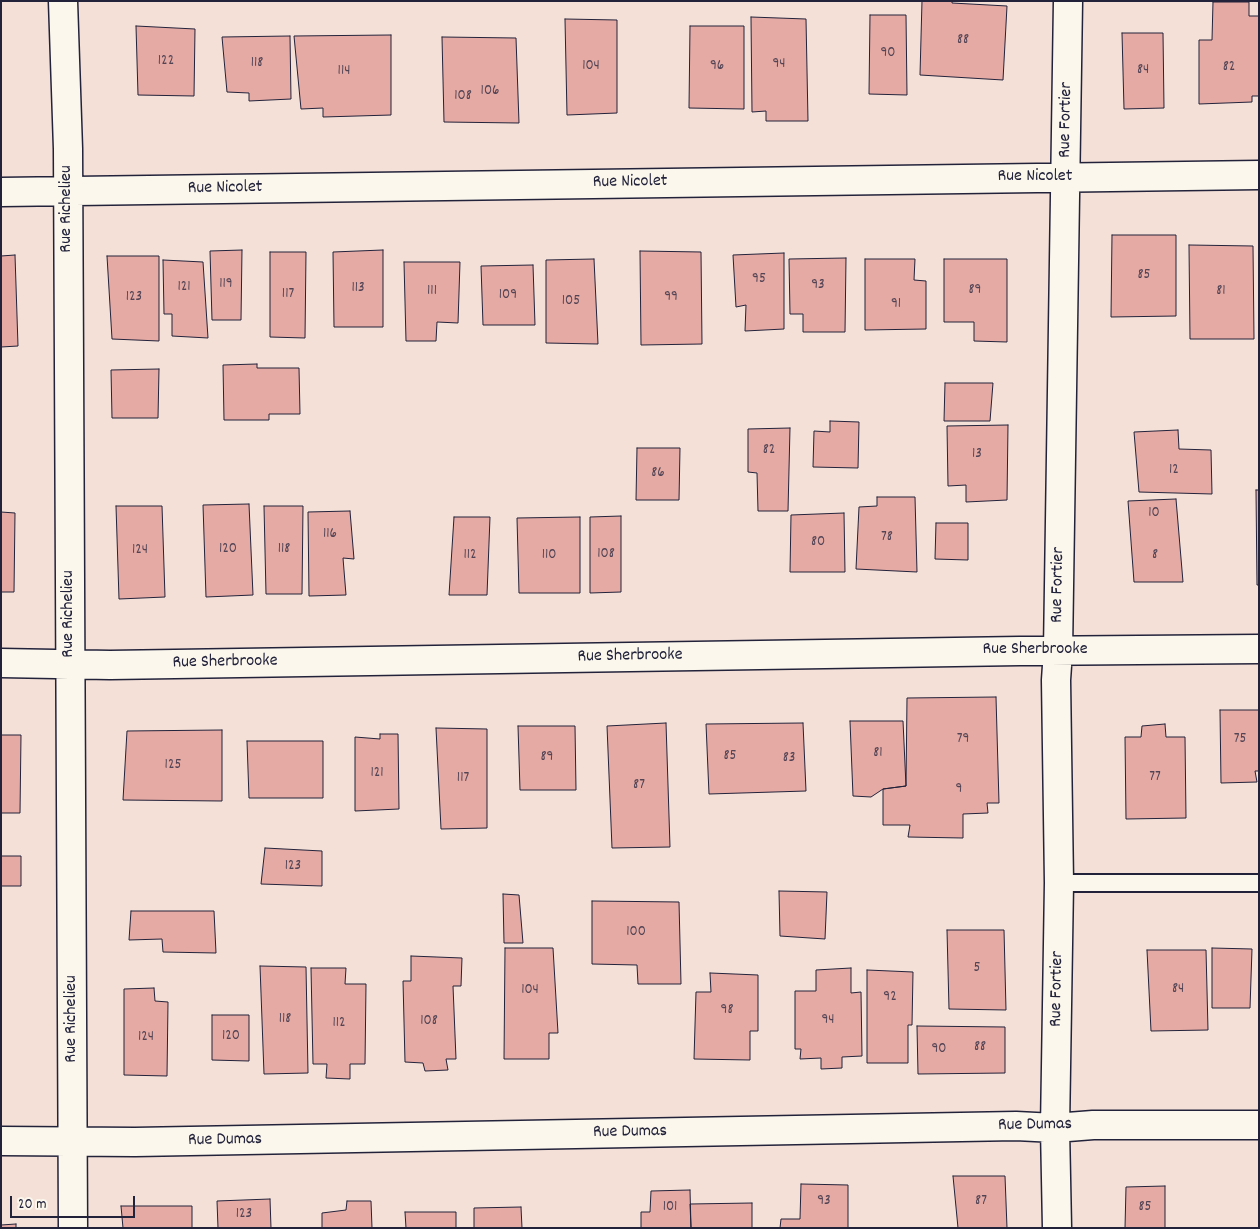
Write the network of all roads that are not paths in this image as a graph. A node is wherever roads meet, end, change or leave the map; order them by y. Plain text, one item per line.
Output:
1 (63, 1) edge
2 (1068, 1) edge
3 (1259, 175) edge
4 (1066, 179) junction
5 (68, 190) junction
6 (1, 192) edge
7 (1259, 649) edge
8 (1058, 651) junction
9 (1, 663) edge
10 (70, 664) junction
11 (1059, 883) junction
12 (1259, 883) edge
13 (1259, 1125) edge
14 (1055, 1128) junction
15 (1, 1141) edge
16 (73, 1142) junction
17 (73, 1228) edge
18 (1056, 1228) edge

1 - 5 street, Rue Richelieu
2 - 4 street, Rue Fortier
3 - 4 street, Rue Nicolet
4 - 5 street, Rue Nicolet
4 - 8 street, Rue Fortier
5 - 6 street, Rue Nicolet
5 - 10 street, Rue Richelieu
7 - 8 street, Rue Sherbrooke
8 - 10 street, Rue Sherbrooke
8 - 11 street, Rue Fortier
9 - 10 street, Rue Sherbrooke
10 - 16 street, Rue Richelieu
11 - 12 lane
11 - 14 street, Rue Fortier
13 - 14 street, Rue Dumas
14 - 16 street, Rue Dumas
14 - 18 street, Rue Fortier
15 - 16 street, Rue Dumas
16 - 17 street, Rue Richelieu

